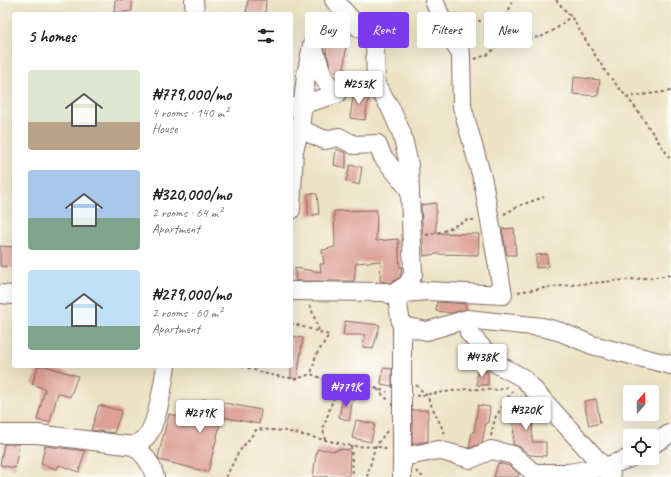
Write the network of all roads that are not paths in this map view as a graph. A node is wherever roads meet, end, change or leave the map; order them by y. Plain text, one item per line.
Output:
1 (194, 0) edge
2 (334, 0) edge
3 (434, 1) edge
4 (195, 12) edge
5 (297, 106) edge
6 (300, 129) junction
7 (293, 170) edge
8 (409, 189) junction
9 (298, 291) edge
10 (0, 294) edge
11 (393, 294) junction
12 (12, 295) edge
13 (467, 319) junction
14 (402, 326) junction
15 (671, 365) edge
16 (166, 368) edge
17 (671, 433) edge
18 (0, 434) edge
19 (659, 440) edge
20 (134, 446) junction
21 (404, 457) junction
22 (623, 462) edge
23 (608, 472) edge
24 (155, 477) edge
25 (402, 477) edge

1 - 4 street
2 - 8 street
3 - 11 street
5 - 6 street
6 - 7 street
6 - 8 street
8 - 11 street
9 - 11 street
10 - 12 street
11 - 14 street
13 - 14 street
13 - 15 street
13 - 23 street
14 - 21 street
16 - 20 street
17 - 19 street
18 - 20 street
20 - 24 street
21 - 23 street
21 - 25 street
22 - 23 street

